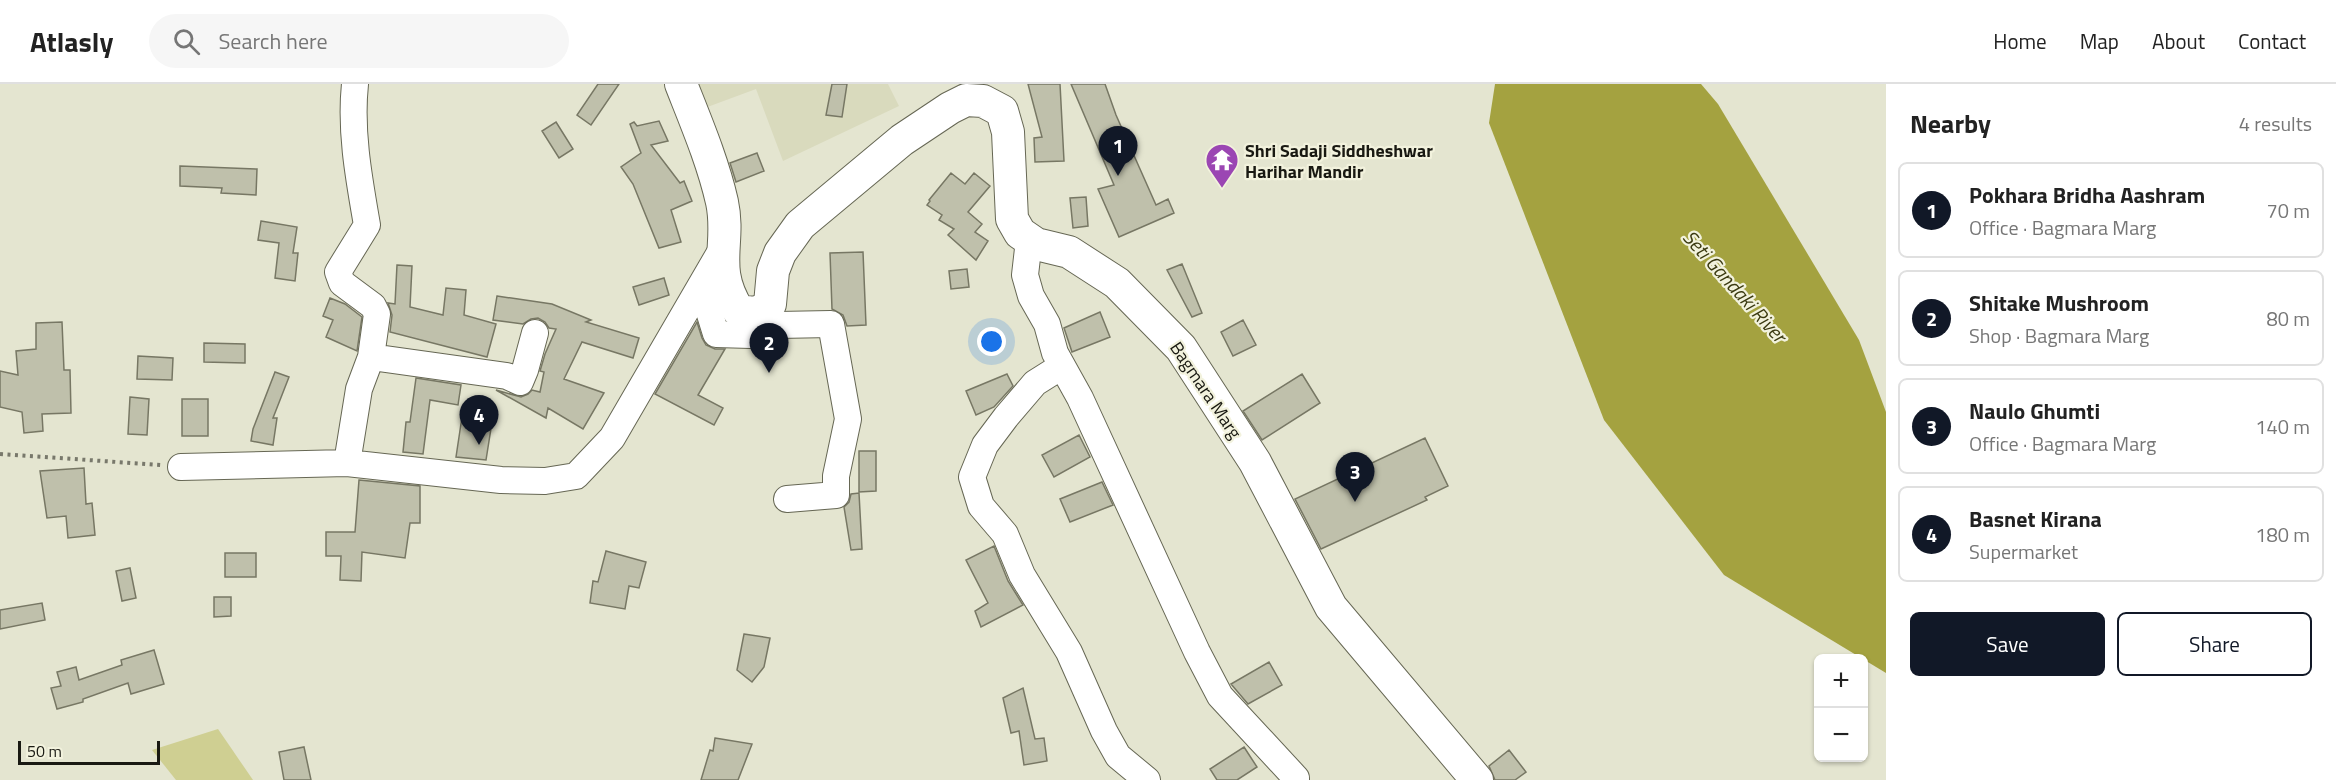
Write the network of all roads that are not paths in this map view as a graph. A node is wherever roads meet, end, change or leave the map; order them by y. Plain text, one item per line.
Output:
1 (355, 84) edge
2 (681, 84) edge
3 (1029, 240) junction
4 (722, 249) junction
5 (535, 333) dead end
6 (371, 357) junction
7 (1062, 366) junction
8 (346, 463) junction
9 (181, 467) road end
10 (787, 499) dead end
11 (1147, 780) edge
12 (1296, 780) edge
13 (1477, 780) edge

1 - 6 street
2 - 4 main road
3 - 4 main road
3 - 7 street
3 - 13 main road, Bagmara Marg
4 - 8 street
4 - 10 street
5 - 6 street
6 - 8 street
7 - 11 street
7 - 12 street
8 - 9 street

